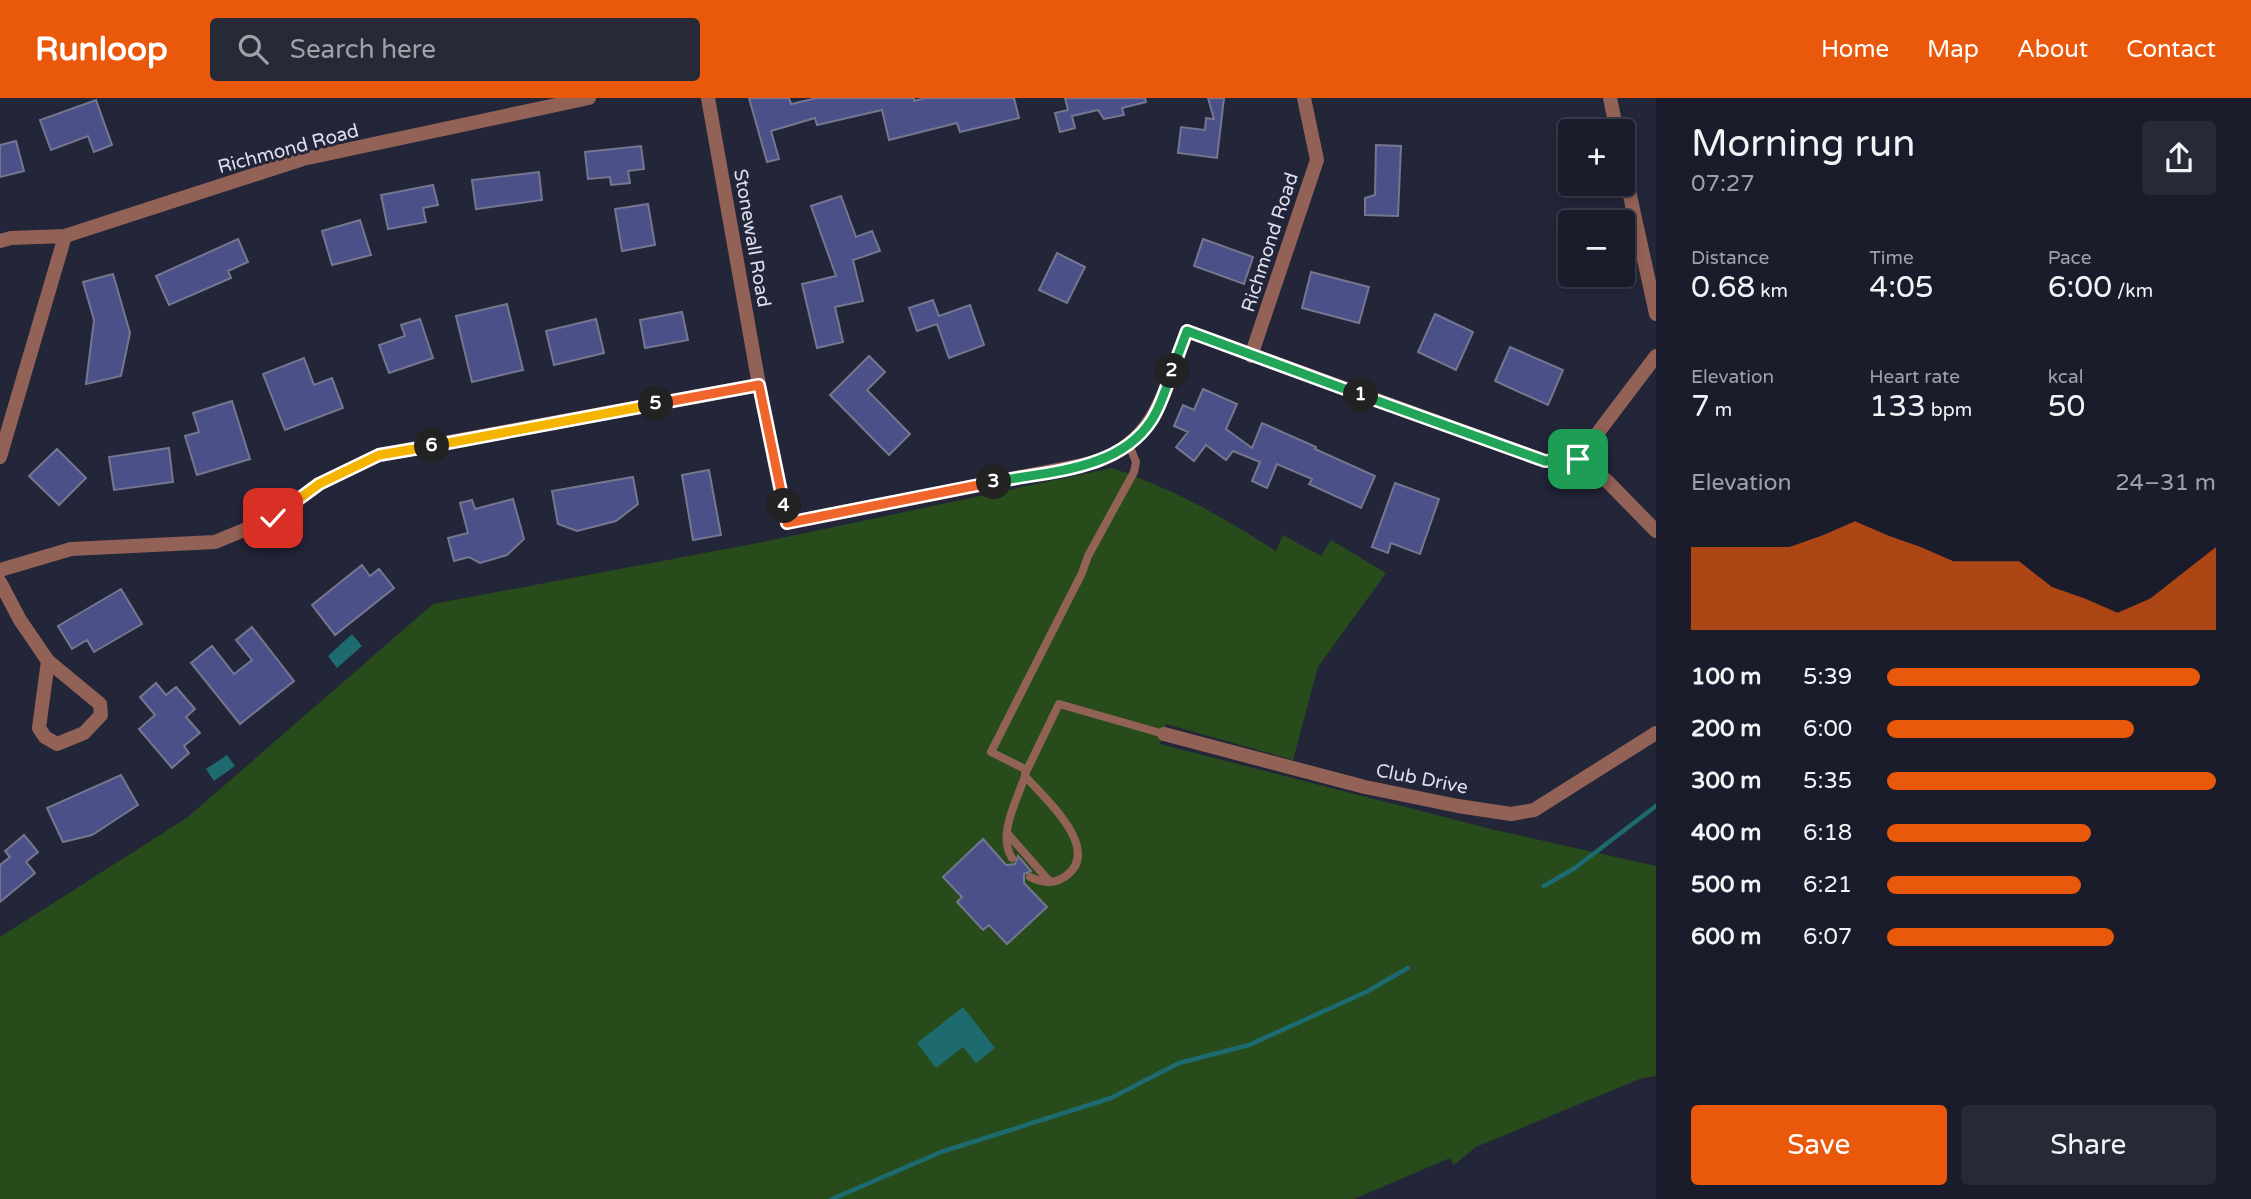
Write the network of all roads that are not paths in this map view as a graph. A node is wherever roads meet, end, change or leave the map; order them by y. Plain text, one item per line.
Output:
1 (589, 98) edge
2 (708, 98) edge
3 (1304, 98) edge
4 (1610, 98) edge
5 (1614, 119) edge
6 (1630, 196) edge
7 (65, 236) junction
8 (0, 241) edge
9 (1656, 314) edge
10 (1251, 356) junction
11 (1656, 356) edge
12 (759, 385) junction
13 (1129, 445) junction
14 (0, 457) edge
15 (1578, 459) junction
16 (1656, 531) edge
17 (0, 570) edge
18 (0, 582) edge
19 (48, 661) junction
20 (1656, 733) edge
21 (1164, 734) joint
22 (1026, 773) junction
23 (1007, 833) junction
24 (1012, 858) dead end
25 (1030, 877) dead end
26 (1050, 882) junction

1 - 7 street, Richmond Road
2 - 12 street, Stonewall Road
3 - 10 street, Richmond Road
4 - 5 street
6 - 9 street
7 - 8 street, Richmond Road
7 - 14 street
10 - 13 street
10 - 15 street
11 - 15 street
12 - 13 street, Stonewall Road
12 - 17 street
13 - 22 lane
15 - 16 street
18 - 19 street
19 - 19 street
20 - 21 street, Club Drive
21 - 22 lane
22 - 23 lane
22 - 26 lane
23 - 24 lane
23 - 26 lane
25 - 26 lane

